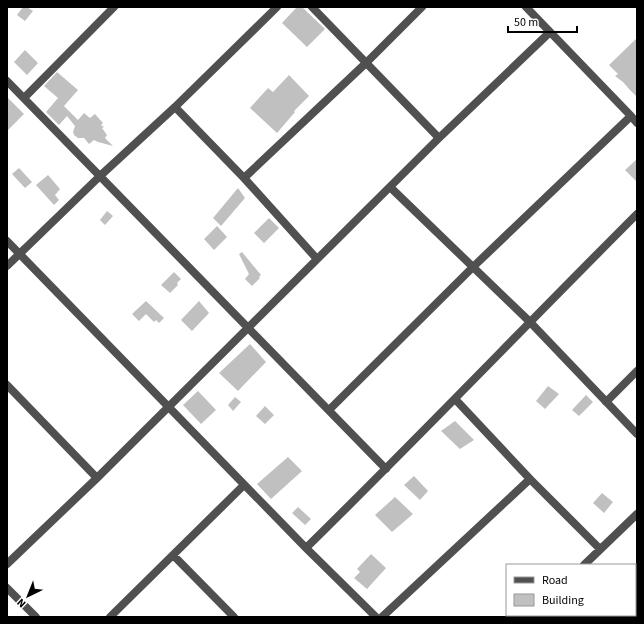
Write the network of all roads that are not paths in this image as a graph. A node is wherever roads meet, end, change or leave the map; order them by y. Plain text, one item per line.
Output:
1 (114, 7) edge
2 (277, 7) edge
3 (312, 7) edge
4 (422, 7) edge
5 (526, 7) edge
6 (550, 32) junction
7 (366, 63) junction
8 (7, 81) edge
9 (24, 98) junction
10 (175, 107) junction
11 (631, 116) junction
12 (637, 123) edge
13 (439, 138) junction
14 (100, 176) junction
15 (244, 178) junction
16 (390, 187) junction
17 (637, 214) edge
18 (7, 241) edge
19 (20, 254) junction
20 (317, 259) junction
21 (7, 266) edge
22 (473, 267) junction
23 (530, 322) junction
24 (249, 328) junction
25 (637, 371) edge
26 (7, 385) edge
27 (455, 399) junction
28 (606, 402) junction
29 (168, 407) junction
30 (329, 410) junction
31 (637, 434) edge
32 (386, 469) junction
33 (97, 478) junction
34 (530, 479) junction
35 (244, 485) junction
36 (637, 514) edge
37 (306, 548) junction
38 (600, 550) junction
39 (173, 555) junction
40 (7, 564) edge
41 (585, 564) edge
42 (7, 588) edge
43 (36, 617) edge
44 (110, 617) edge
45 (234, 617) edge
46 (376, 617) edge
47 (382, 617) edge

1 - 9 street
2 - 10 street
3 - 7 street
4 - 7 street
5 - 6 street
6 - 11 street
6 - 13 street
7 - 13 street
7 - 15 street
8 - 9 street
9 - 14 street
10 - 14 street
10 - 15 street
11 - 12 street
11 - 22 street
13 - 16 street
14 - 19 street
14 - 24 street
15 - 20 street
16 - 20 street
16 - 22 street
17 - 23 street
18 - 19 street
19 - 21 street
19 - 29 street
20 - 24 street
22 - 23 street
22 - 30 street
23 - 27 street
23 - 28 street
24 - 29 street
24 - 30 street
25 - 28 street
26 - 33 street
27 - 32 street
27 - 34 street
28 - 31 street
29 - 33 street
29 - 35 street
30 - 32 street
32 - 37 street
33 - 40 street
34 - 38 street
34 - 47 street
35 - 37 street
35 - 39 street
36 - 38 street
37 - 46 street
38 - 41 street
39 - 44 street
39 - 45 street
42 - 43 street

